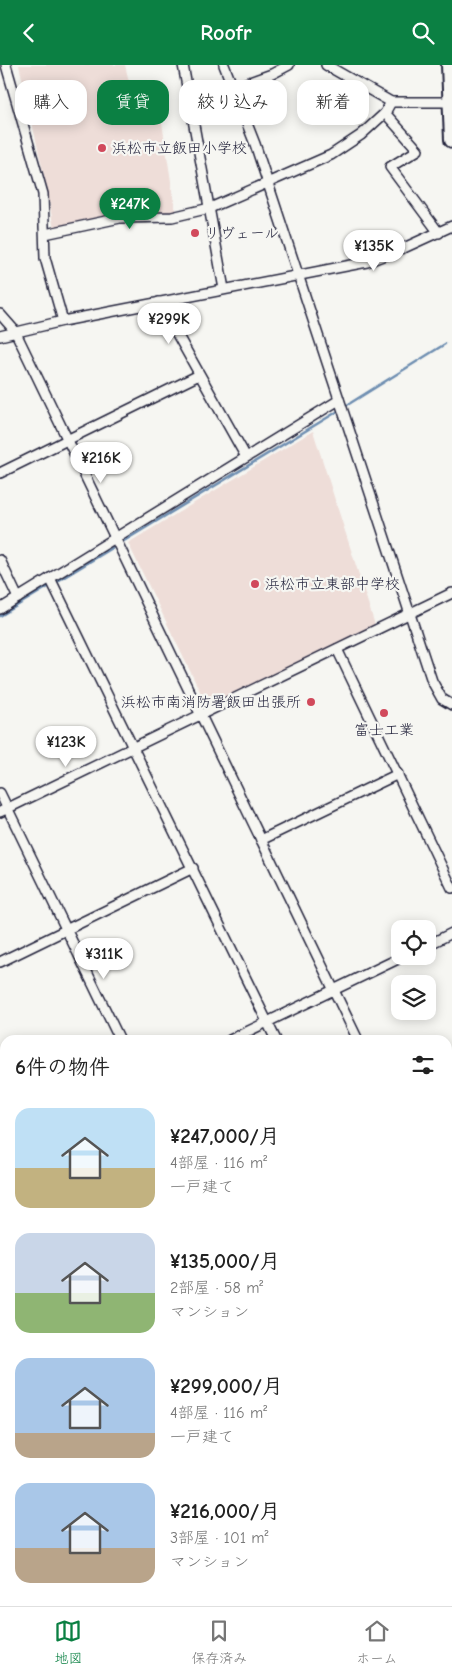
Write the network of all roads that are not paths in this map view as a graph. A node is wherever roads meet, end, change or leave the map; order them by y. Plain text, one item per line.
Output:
1 (6, 65) edge
2 (183, 65) edge
3 (224, 65) edge
4 (288, 65) edge
5 (326, 65) edge
6 (346, 65) edge
7 (449, 65) edge
8 (341, 74) junction
9 (230, 80) edge
10 (256, 80) edge
11 (450, 102) junction
12 (391, 103) junction
13 (385, 113) junction
14 (246, 125) edge
15 (452, 140) edge
16 (267, 183) junction
17 (210, 208) junction
18 (452, 226) edge
19 (439, 233) junction
20 (45, 234) junction
21 (299, 276) junction
22 (224, 289) junction
23 (159, 302) junction
24 (0, 314) edge
25 (63, 321) junction
26 (15, 331) junction
27 (0, 336) edge
28 (199, 375) junction
29 (339, 399) junction
30 (67, 440) junction
31 (246, 457) junction
32 (0, 473) edge
33 (114, 539) junction
34 (0, 560) edge
35 (50, 578) junction
36 (452, 593) edge
37 (18, 597) junction
38 (0, 609) edge
39 (410, 614) junction
40 (337, 649) junction
41 (452, 705) edge
42 (200, 715) junction
43 (134, 748) junction
44 (398, 775) junction
45 (0, 793) edge
46 (4, 811) edge
47 (260, 840) junction
48 (193, 868) junction
49 (452, 888) edge
50 (66, 930) junction
51 (452, 933) edge
52 (436, 941) edge
53 (391, 962) edge
54 (0, 963) edge
55 (334, 990) junction
56 (268, 1021) junction
57 (118, 1035) edge
58 (240, 1035) edge
59 (274, 1035) edge
60 (356, 1035) edge

1 - 20 street
2 - 17 street
3 - 9 street
4 - 10 street
5 - 8 street
6 - 8 street
7 - 11 highway
8 - 12 street
11 - 12 street
11 - 15 highway
12 - 13 street
13 - 16 street
13 - 19 street
14 - 16 street
16 - 17 street
16 - 21 street
17 - 20 street
17 - 22 street
18 - 19 street
19 - 21 street
20 - 25 street
21 - 22 street
21 - 29 street
22 - 23 street
23 - 25 street
23 - 28 street
24 - 26 street
25 - 26 street
26 - 27 street
26 - 30 street
28 - 30 street
28 - 31 street
29 - 31 street
29 - 39 street
30 - 32 street
30 - 33 street
31 - 33 street
33 - 35 street
33 - 42 street
34 - 37 street
35 - 37 street
35 - 43 street
36 - 39 street
37 - 38 street
39 - 40 street
39 - 41 street
40 - 42 street
40 - 44 street
42 - 43 street
42 - 47 street
43 - 46 street
43 - 48 street
44 - 47 street
44 - 49 street
45 - 46 street
46 - 50 street
47 - 55 street
48 - 50 street
48 - 56 street
50 - 54 street
50 - 57 street
51 - 52 street
53 - 55 street
55 - 56 street
55 - 60 street
56 - 58 street
56 - 59 street

